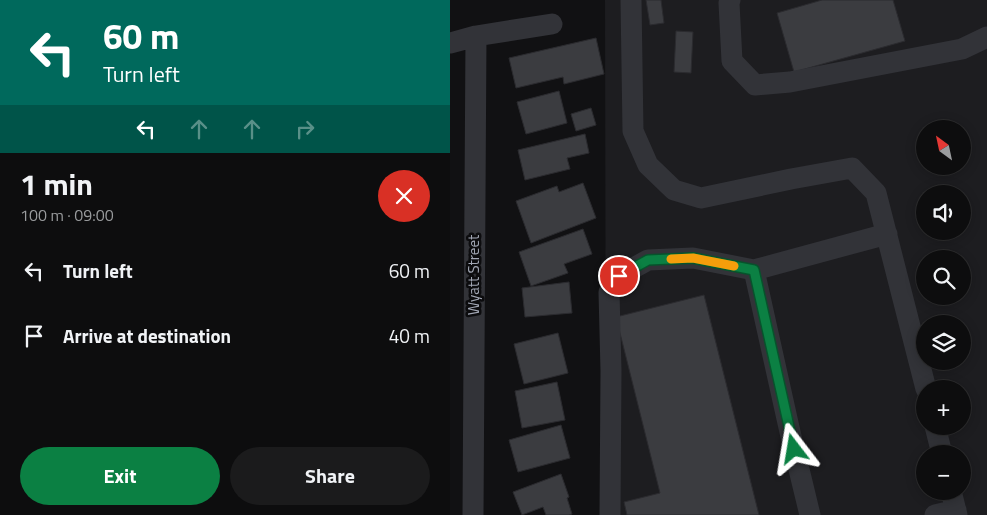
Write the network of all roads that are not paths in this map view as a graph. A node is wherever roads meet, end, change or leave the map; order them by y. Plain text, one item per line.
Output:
1 (631, 0) edge
2 (730, 0) edge
3 (552, 24) dead end
4 (476, 36) junction
5 (987, 36) edge
6 (450, 43) edge
7 (887, 234) junction
8 (754, 270) junction
9 (924, 380) edge
10 (955, 505) edge
11 (473, 515) edge
12 (610, 515) edge
13 (810, 515) edge
14 (935, 515) edge

1 - 7 street
2 - 5 street
3 - 4 street
4 - 6 street
4 - 11 street, Wyatt Street
7 - 8 street
7 - 9 street
8 - 12 street
8 - 13 street
10 - 14 street

